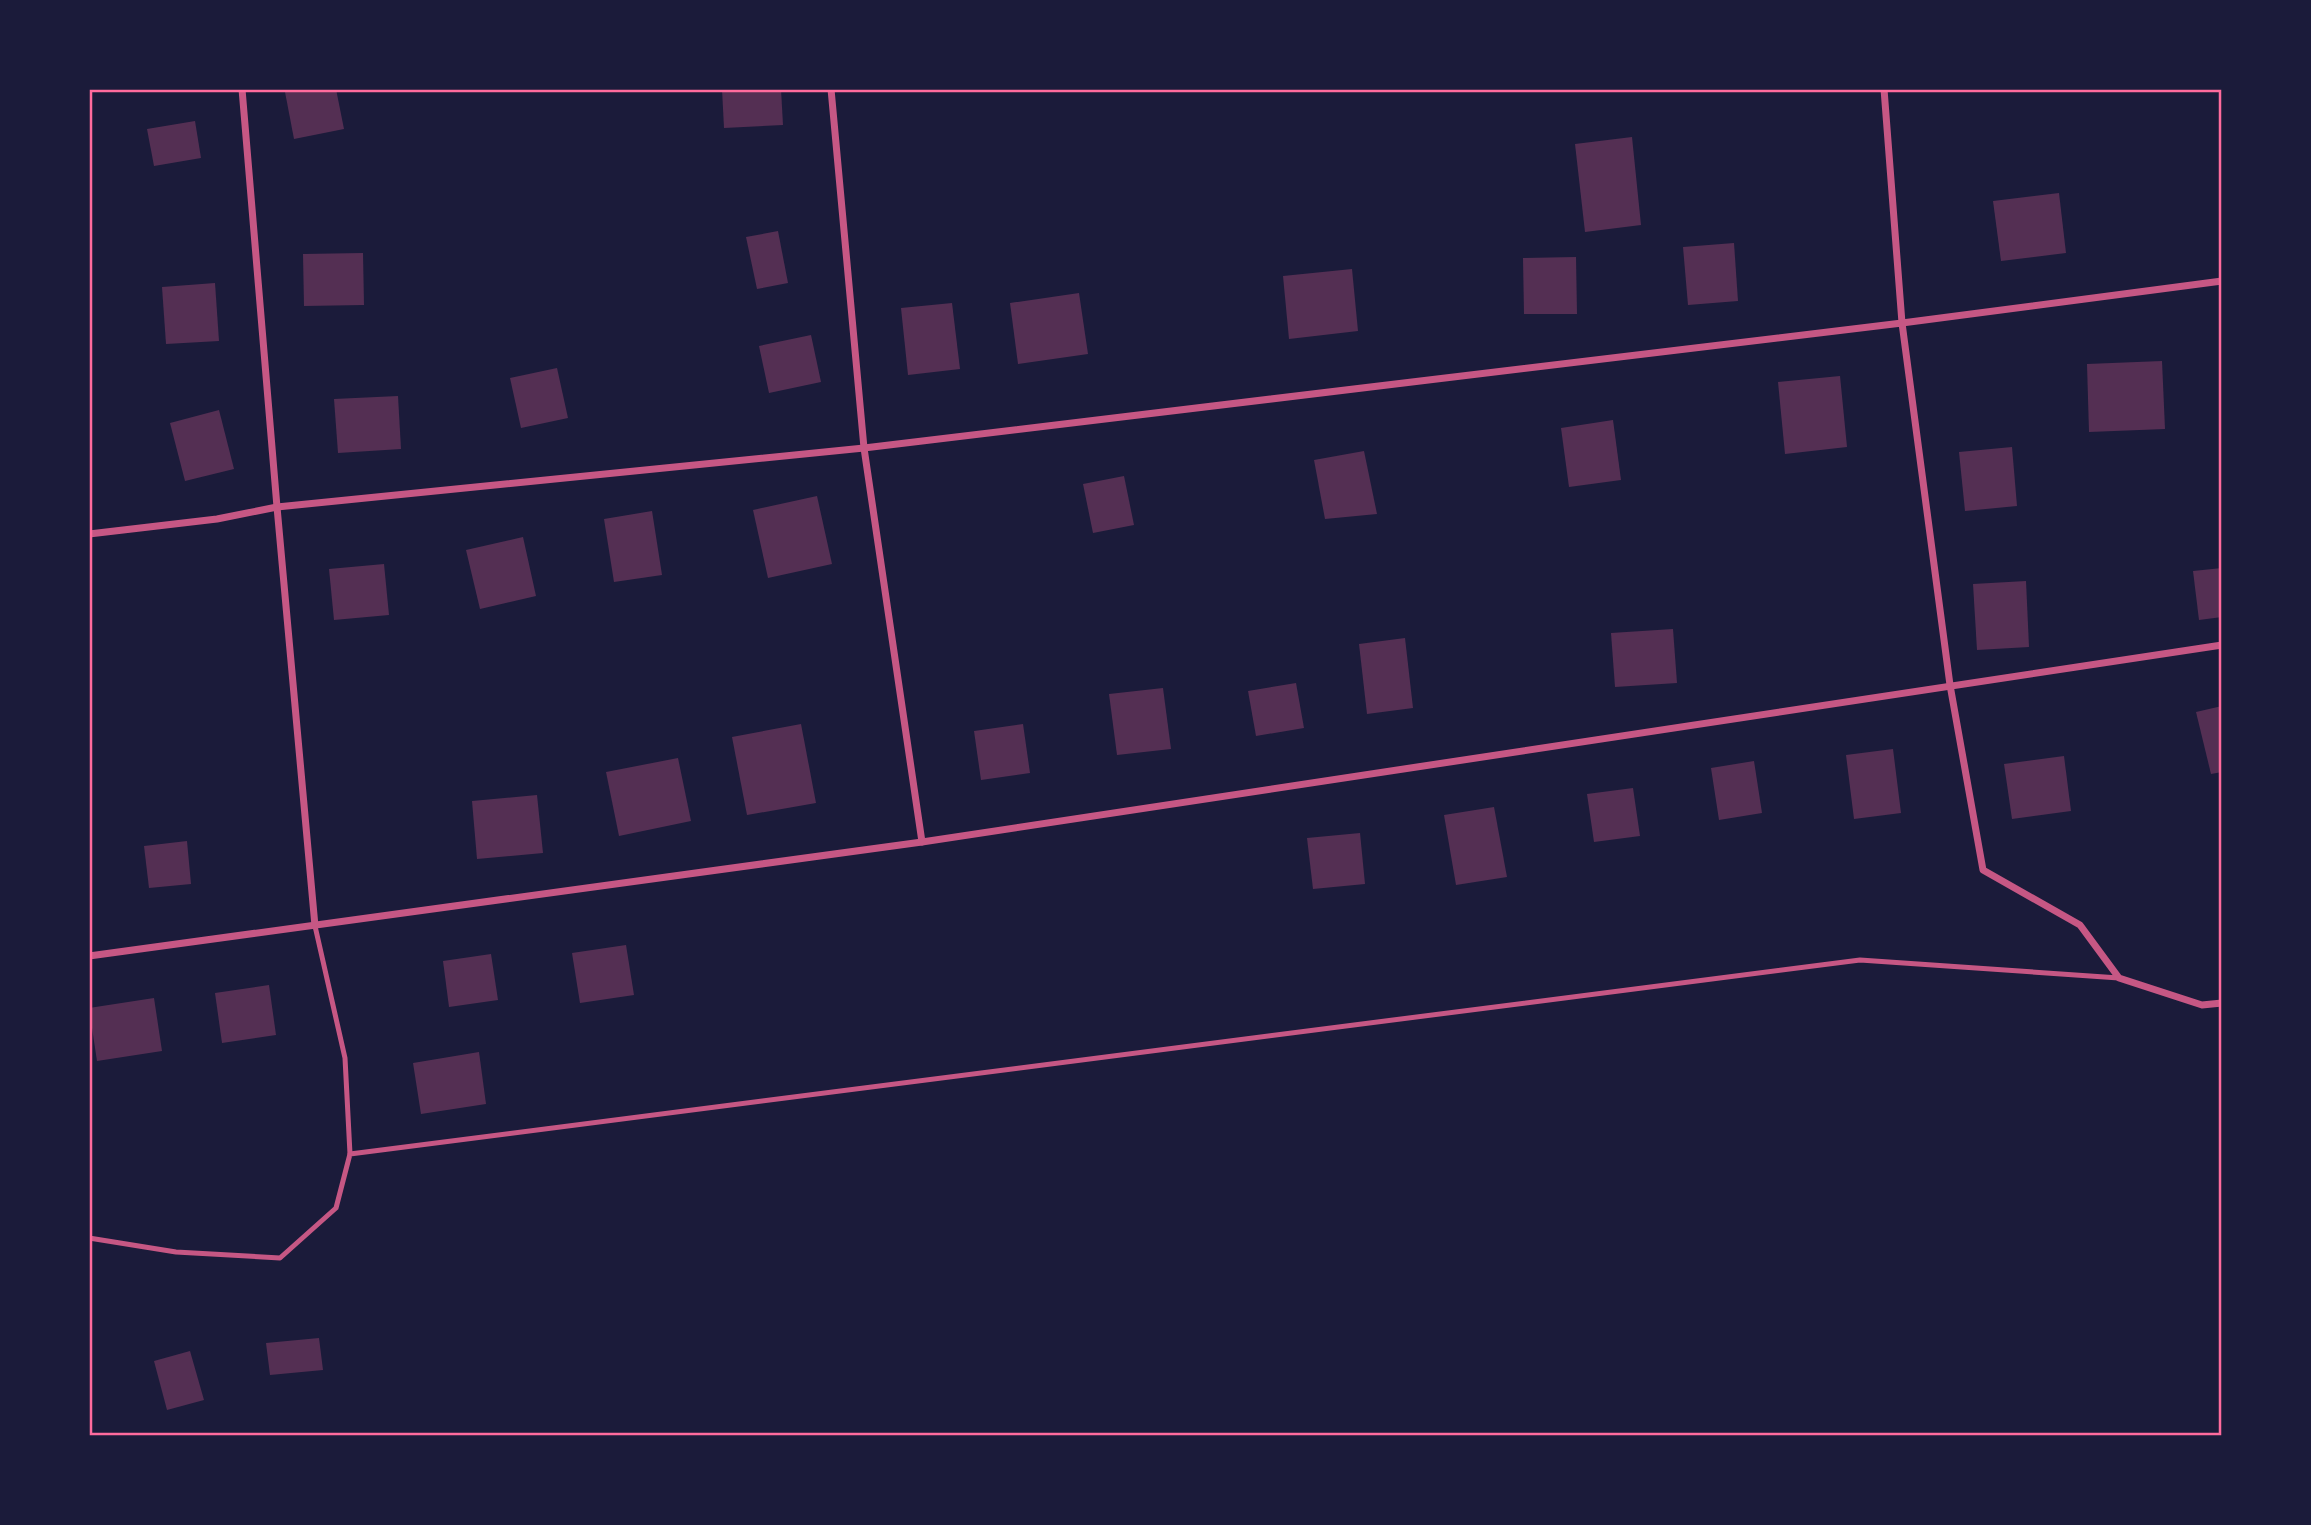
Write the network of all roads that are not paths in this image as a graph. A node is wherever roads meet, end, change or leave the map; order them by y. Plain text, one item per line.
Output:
1 (242, 89) edge
2 (831, 89) edge
3 (1884, 89) edge
4 (2222, 281) edge
5 (1902, 323) junction
6 (864, 448) junction
7 (277, 506) junction
8 (89, 534) edge
9 (2222, 645) edge
10 (1950, 685) junction
11 (922, 842) junction
12 (315, 926) junction
13 (89, 956) edge
14 (2119, 978) junction
15 (2222, 1003) edge
16 (351, 1154) junction
17 (89, 1238) edge

1 - 7 street
2 - 6 street
3 - 5 street
4 - 5 street
5 - 6 street
5 - 10 street
6 - 7 street
6 - 11 street
7 - 8 street
7 - 12 street
9 - 10 street
10 - 11 street
10 - 14 street
11 - 12 street
12 - 13 street
12 - 16 lane
14 - 15 street
14 - 16 lane
16 - 17 lane

